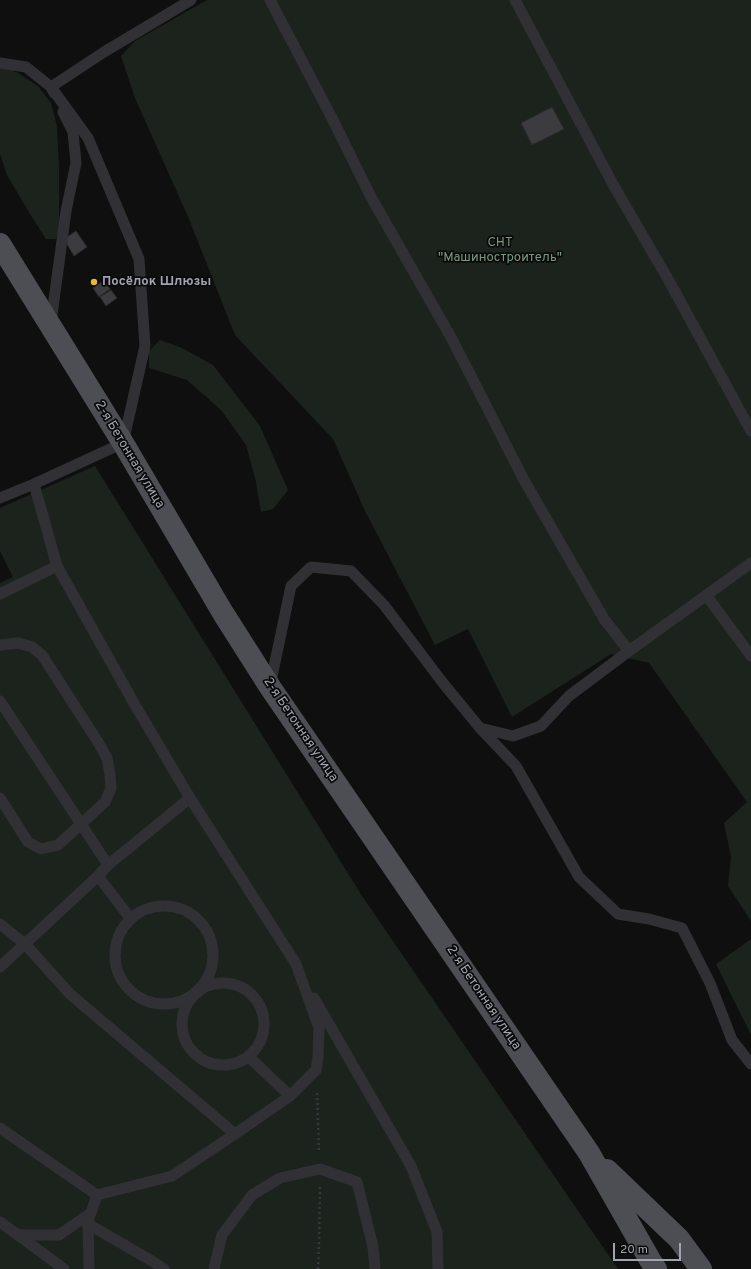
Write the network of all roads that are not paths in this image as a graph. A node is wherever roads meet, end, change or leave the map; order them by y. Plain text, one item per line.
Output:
1 (191, 0) edge
2 (270, 0) edge
3 (515, 0) edge
4 (0, 64) edge
5 (51, 87) junction
6 (0, 244) edge
7 (0, 263) edge
8 (32, 295) junction
9 (50, 327) junction
10 (751, 431) edge
11 (123, 442) junction
12 (34, 484) junction
13 (0, 498) edge
14 (751, 563) edge
15 (57, 566) junction
16 (0, 594) edge
17 (706, 595) junction
18 (0, 645) edge
19 (629, 651) junction
20 (751, 656) edge
21 (270, 687) junction
22 (0, 701) edge
23 (480, 728) junction
24 (0, 798) edge
25 (190, 798) junction
26 (82, 824) junction
27 (108, 865) junction
28 (98, 876) junction
29 (130, 918) junction
30 (0, 924) edge
31 (25, 944) junction
32 (296, 964) junction
33 (0, 967) edge
34 (197, 992) junction
35 (248, 1056) junction
36 (751, 1064) edge
37 (290, 1096) junction
38 (0, 1128) edge
39 (236, 1134) junction
40 (589, 1153) junction
41 (96, 1195) junction
42 (91, 1213) junction
43 (0, 1222) edge
44 (88, 1224) junction
45 (18, 1235) junction
46 (653, 1265) edge
47 (64, 1269) edge
48 (89, 1269) edge
49 (164, 1269) edge
50 (214, 1269) edge
51 (375, 1269) edge
52 (438, 1269) edge
53 (701, 1269) edge

1 - 5 lane
2 - 19 lane
3 - 10 lane
4 - 5 lane
5 - 9 lane
5 - 11 lane
6 - 8 main road, 2-я Бетонная улица
7 - 8 main road, 2-я Бетонная улица
8 - 9 main road, 2-я Бетонная улица
9 - 11 main road, 2-я Бетонная улица
11 - 12 lane
11 - 21 main road, 2-я Бетонная улица
12 - 13 lane
12 - 15 lane
14 - 17 lane
15 - 16 lane
15 - 25 lane
17 - 19 lane
17 - 20 lane
18 - 26 lane
19 - 23 lane
21 - 23 lane
21 - 40 main road, 2-я Бетонная улица
22 - 26 lane
23 - 36 lane
24 - 26 lane
25 - 27 lane
25 - 32 lane
26 - 27 lane
27 - 28 lane
28 - 29 lane
28 - 31 lane
29 - 34 lane
29 - 34 lane
30 - 31 lane
31 - 33 lane
31 - 39 lane
32 - 37 lane
32 - 52 lane
34 - 35 lane
34 - 35 lane
35 - 37 lane
37 - 39 lane
38 - 41 lane
39 - 41 lane
40 - 46 main road, 2-я Бетонная улица
40 - 53 main road, 2-я Бетонная улица
41 - 42 lane
42 - 44 lane
42 - 45 lane
43 - 45 lane
44 - 48 lane
44 - 49 lane
45 - 47 lane
50 - 51 lane

